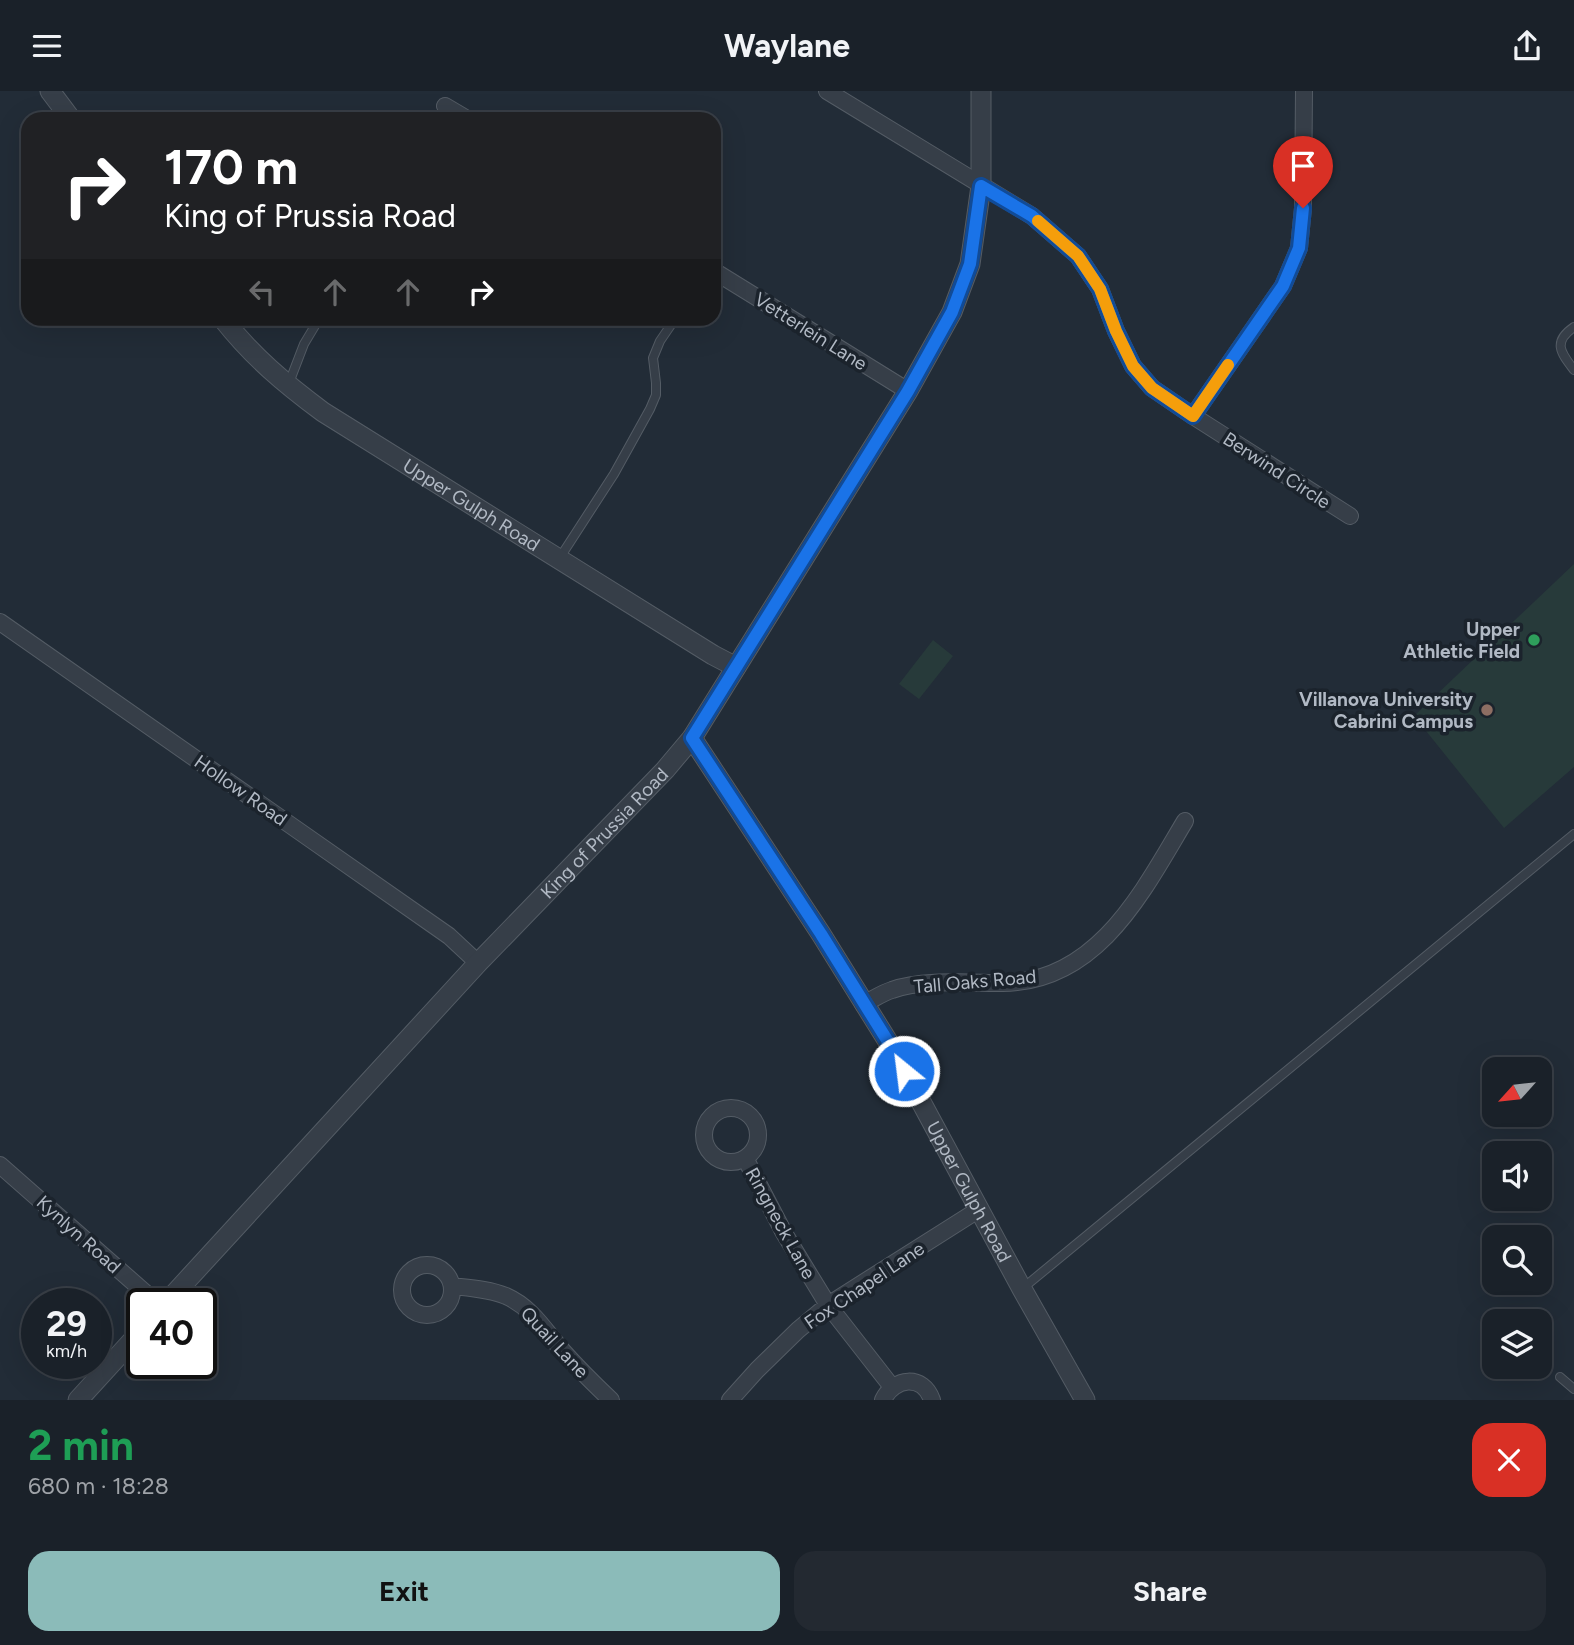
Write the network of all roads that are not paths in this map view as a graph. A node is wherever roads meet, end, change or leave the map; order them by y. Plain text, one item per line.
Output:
1 (50, 91) edge
2 (827, 91) edge
3 (981, 91) edge
4 (1304, 91) edge
5 (445, 106) dead end
6 (66, 112) edge
7 (455, 112) edge
8 (981, 186) junction
9 (721, 275) edge
10 (229, 326) edge
11 (315, 326) edge
12 (670, 326) edge
13 (1574, 327) edge
14 (1574, 370) edge
15 (288, 386) junction
16 (908, 391) junction
17 (1193, 416) junction
18 (1350, 516) dead end
19 (559, 559) junction
20 (0, 622) edge
21 (736, 667) junction
22 (692, 738) junction
23 (1185, 821) dead end
24 (1574, 834) edge
25 (478, 963) junction
26 (863, 1005) junction
27 (746, 1159) dead end
28 (0, 1164) edge
29 (978, 1210) junction
30 (452, 1286) dead end
31 (140, 1288) edge
32 (180, 1288) edge
33 (1021, 1289) junction
34 (828, 1305) junction
35 (126, 1348) edge
36 (1560, 1377) dead end
37 (1574, 1389) edge
38 (888, 1394) edge
39 (79, 1400) edge
40 (611, 1400) edge
41 (730, 1400) edge
42 (932, 1400) edge
43 (1086, 1400) edge

1 - 6 street
2 - 8 street, Berwind Circle
3 - 8 street, King of Prussia Road
4 - 17 street
5 - 7 street
8 - 16 street, King of Prussia Road
8 - 17 street, Berwind Circle
9 - 16 street, Vetterlein Lane
10 - 15 street, Upper Gulph Road
11 - 15 lane
12 - 19 lane
13 - 14 lane
15 - 19 street, Upper Gulph Road
16 - 21 street, King of Prussia Road
17 - 18 street, Berwind Circle
19 - 21 street, Upper Gulph Road
20 - 25 street, Hollow Road
21 - 22 street, King of Prussia Road
22 - 25 street, King of Prussia Road
22 - 26 street, Upper Gulph Road
23 - 26 street, Tall Oaks Road
24 - 33 lane
25 - 32 street, King of Prussia Road
26 - 29 street, Upper Gulph Road
27 - 34 street, Ringneck Lane
28 - 31 street, Kynlyn Road
29 - 33 street, Upper Gulph Road
29 - 34 street, Fox Chapel Lane
30 - 40 street, Quail Lane
33 - 43 street, Upper Gulph Road
34 - 38 street, Ringneck Lane
34 - 41 street, Fox Chapel Lane
35 - 39 street
36 - 37 lane
38 - 42 street, Ringneck Lane

